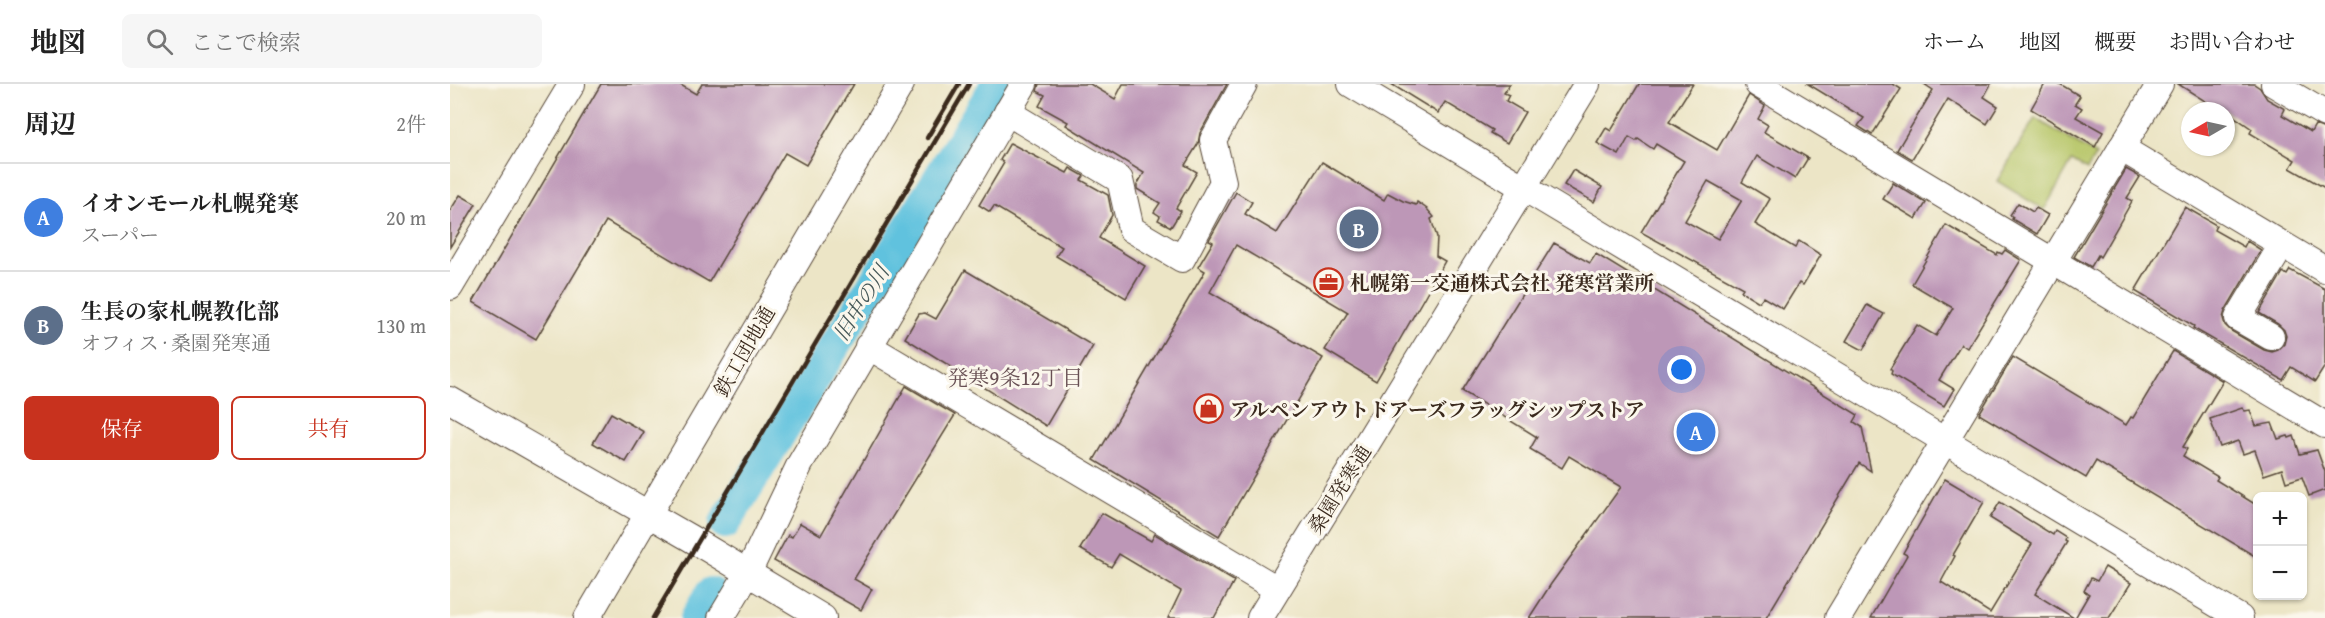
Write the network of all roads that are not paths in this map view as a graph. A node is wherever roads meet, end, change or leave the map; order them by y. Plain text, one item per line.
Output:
1 (572, 84) edge
2 (901, 84) edge
3 (1024, 84) edge
4 (1244, 84) edge
5 (1351, 84) edge
6 (1587, 84) edge
7 (1758, 84) edge
8 (2160, 84) edge
9 (2274, 84) edge
10 (1007, 112) junction
11 (2325, 114) edge
12 (2121, 147) junction
13 (1523, 189) junction
14 (2282, 245) junction
15 (2052, 261) junction
16 (2325, 270) edge
17 (450, 287) edge
18 (2271, 337) dead end
19 (868, 346) junction
20 (450, 400) edge
21 (2325, 425) edge
22 (1945, 440) junction
23 (649, 514) junction
24 (748, 573) junction
25 (1277, 589) junction
26 (587, 618) edge
27 (720, 618) edge
28 (823, 618) edge
29 (1260, 618) edge
30 (1838, 618) edge
31 (2240, 618) edge

1 - 17 street
2 - 23 street, 鉄工団地通
3 - 10 street
4 - 10 street
5 - 13 street
6 - 13 street, 桑園発寒通
7 - 15 street
8 - 12 street
9 - 11 street
10 - 19 street
12 - 14 street
12 - 15 street
13 - 22 street
13 - 25 street, 桑園発寒通
14 - 16 street
14 - 18 street
15 - 21 street
15 - 22 street
19 - 24 street
19 - 25 street
20 - 23 street
22 - 30 street
22 - 31 street
23 - 24 street
23 - 26 street, 鉄工団地通
24 - 27 street
24 - 28 street
25 - 29 street, 桑園発寒通

